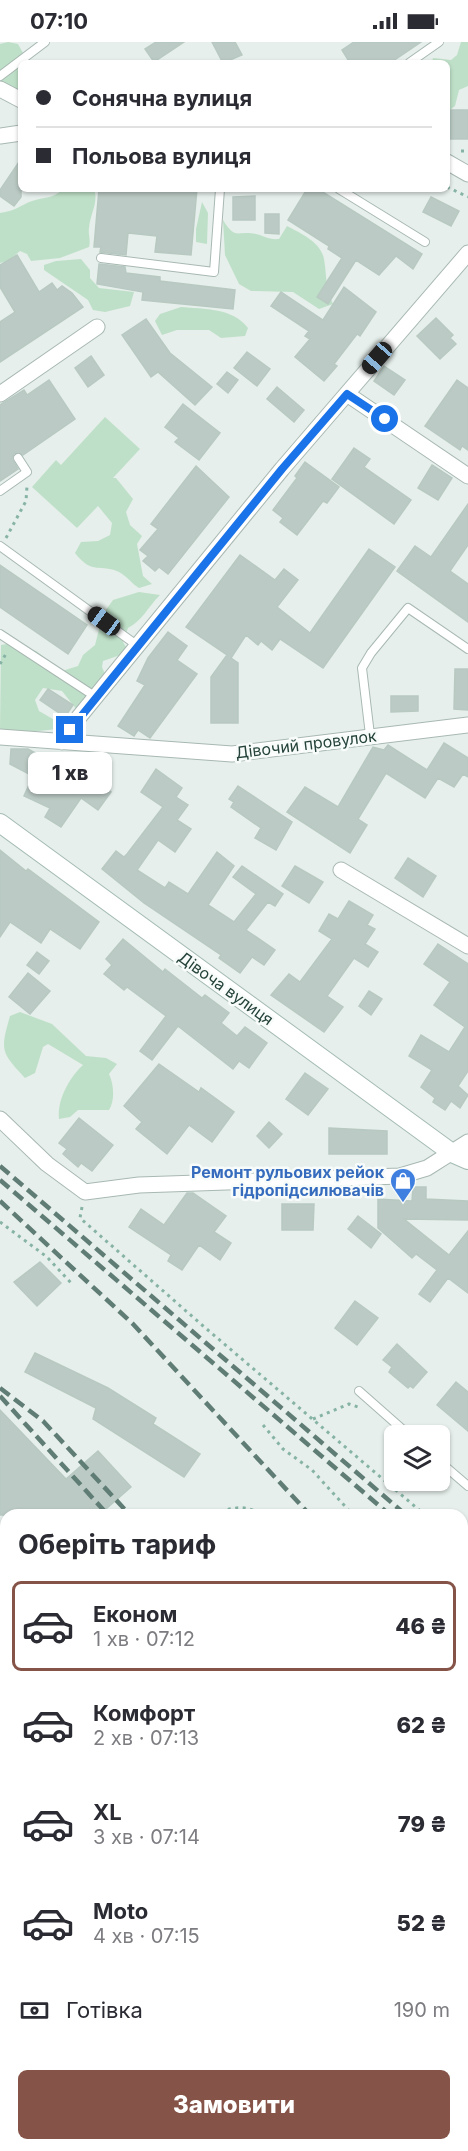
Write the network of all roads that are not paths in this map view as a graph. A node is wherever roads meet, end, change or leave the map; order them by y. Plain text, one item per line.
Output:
1 (45, 42) edge
2 (439, 42) edge
3 (21, 60) edge
4 (413, 60) edge
5 (18, 62) edge
6 (0, 76) edge
7 (0, 89) edge
8 (18, 98) edge
9 (18, 133) edge
10 (0, 136) edge
11 (450, 164) edge
12 (468, 174) edge
13 (220, 192) edge
14 (344, 192) edge
15 (425, 242) dead end
16 (468, 253) edge
17 (101, 258) dead end
18 (97, 327) dead end
19 (0, 394) edge
20 (347, 394) junction
21 (18, 458) dead end
22 (468, 476) edge
23 (0, 491) edge
24 (1, 547) edge
25 (0, 634) edge
26 (138, 646) junction
27 (468, 649) edge
28 (96, 697) junction
29 (468, 724) edge
30 (370, 735) junction
31 (0, 737) edge
32 (62, 742) junction
33 (0, 823) edge
34 (341, 870) dead end
35 (468, 946) edge
36 (0, 1119) edge
37 (468, 1142) edge
38 (460, 1157) edge
39 (359, 1391) dead end
40 (397, 1425) edge
41 (450, 1471) edge
42 (468, 1486) edge

1 - 3 lane
2 - 4 lane
5 - 6 lane
7 - 8 street
9 - 10 street
11 - 12 street
13 - 17 lane
14 - 15 lane
16 - 20 street
18 - 19 street
20 - 22 street
20 - 26 street
21 - 23 lane
24 - 26 lane
25 - 28 lane
26 - 28 street
27 - 30 lane
28 - 32 street
29 - 30 street, Дівочий провулок
30 - 32 street, Дівочий провулок
31 - 32 street, Дівочий провулок
33 - 38 main road, Дівоча вулиця
34 - 35 street
36 - 38 street
37 - 38 street
39 - 40 lane
41 - 42 lane

